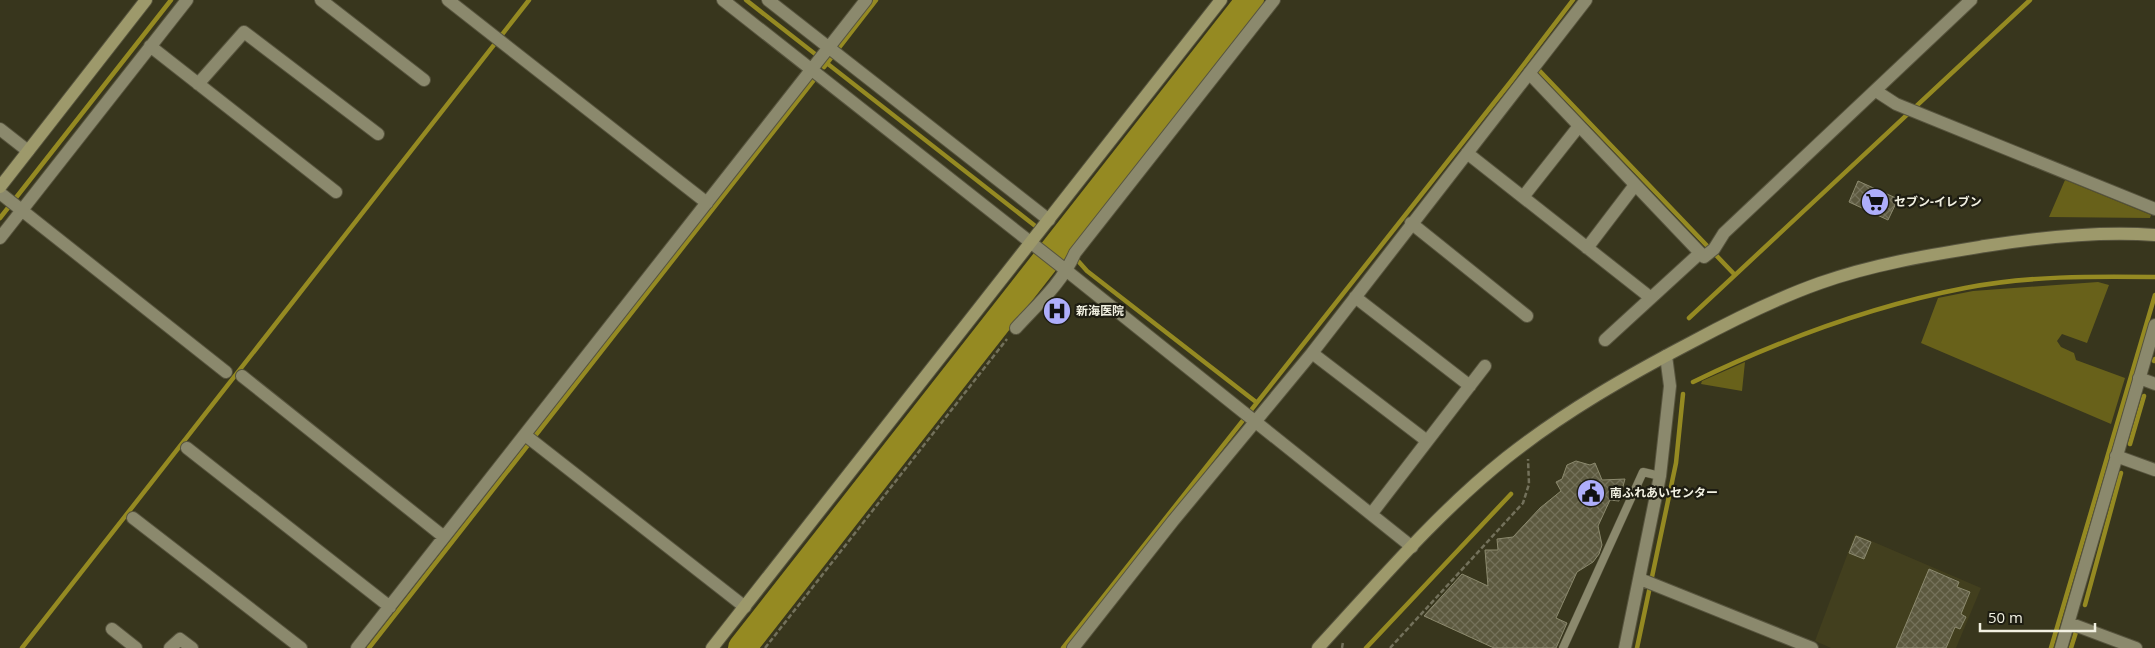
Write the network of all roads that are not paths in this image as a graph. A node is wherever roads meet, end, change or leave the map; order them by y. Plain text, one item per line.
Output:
1 (146, 0) edge
2 (187, 0) edge
3 (321, 0) edge
4 (448, 0) edge
5 (723, 0) edge
6 (768, 0) edge
7 (866, 0) edge
8 (1221, 0) edge
9 (1586, 0) edge
10 (1971, 0) edge
11 (1265, 3) edge
12 (150, 46) junction
13 (825, 56) junction
14 (1532, 68) junction
15 (424, 80) dead end
16 (198, 84) junction
17 (1876, 91) junction
18 (1579, 126) junction
19 (0, 129) edge
20 (378, 134) dead end
21 (28, 151) junction
22 (1466, 153) junction
23 (1636, 185) junction
24 (0, 187) edge
25 (336, 192) dead end
26 (1523, 197) junction
27 (12, 202) edge
28 (707, 203) junction
29 (2155, 208) edge
30 (1049, 220) junction
31 (1411, 223) junction
32 (2155, 235) edge
33 (0, 238) edge
34 (1036, 246) junction
35 (1587, 248) junction
36 (1708, 252) junction
37 (1064, 268) junction
38 (1355, 297) junction
39 (1651, 298) junction
40 (1526, 316) dead end
41 (2155, 325) edge
42 (1016, 328) road end
43 (1605, 340) dead end
44 (1312, 353) junction
45 (1666, 356) junction
46 (1485, 366) dead end
47 (226, 372) dead end
48 (242, 376) dead end
49 (2139, 378) junction
50 (2155, 384) edge
51 (1470, 386) junction
52 (1249, 415) junction
53 (529, 438) junction
54 (1427, 441) junction
55 (187, 448) dead end
56 (2116, 456) junction
57 (2155, 470) edge
58 (1660, 476) junction
59 (1372, 513) junction
60 (133, 518) dead end
61 (444, 537) junction
62 (1412, 547) junction
63 (1647, 581) junction
64 (390, 606) junction
65 (744, 607) junction
66 (2069, 623) junction
67 (112, 629) dead end
68 (136, 648) edge
69 (170, 648) edge
70 (192, 648) edge
71 (301, 648) edge
72 (357, 648) edge
73 (712, 648) edge
74 (1073, 648) edge
75 (1318, 648) edge
76 (1563, 648) edge
77 (1626, 648) edge
78 (1812, 648) edge
79 (2061, 648) edge
80 (2136, 648) edge

1 - 21 street
2 - 12 street
3 - 15 street
4 - 28 street
5 - 13 street
6 - 13 street
7 - 13 street
8 - 30 street
9 - 14 street
10 - 17 street
11 - 37 street
12 - 16 street
12 - 27 street
13 - 28 street
13 - 30 street
13 - 34 street
14 - 18 street
14 - 22 street
16 - 20 street
16 - 25 street
17 - 29 street
17 - 36 street
18 - 23 street
18 - 26 street
19 - 21 street
21 - 24 street
22 - 26 street
22 - 31 street
23 - 35 street
23 - 36 street
26 - 35 street
27 - 33 street
27 - 47 street
28 - 53 street
30 - 34 street
31 - 38 street
31 - 40 street
32 - 45 street
34 - 37 street
34 - 65 street
35 - 39 street
36 - 39 street
37 - 42 street
37 - 52 street
38 - 44 street
38 - 51 street
39 - 43 street
41 - 49 street
44 - 52 street
44 - 54 street
45 - 58 street
45 - 62 street
46 - 51 street
48 - 61 street
49 - 50 street
49 - 56 street
51 - 54 street
52 - 59 street
52 - 74 street
53 - 61 street
53 - 65 street
54 - 59 street
55 - 64 street
56 - 57 street
56 - 66 street
58 - 63 street
58 - 76 lane
59 - 62 street
60 - 71 street
61 - 64 street
62 - 75 street
63 - 77 street
63 - 78 street
64 - 72 street
65 - 73 street
66 - 79 street
66 - 80 street
67 - 68 street
69 - 70 street

